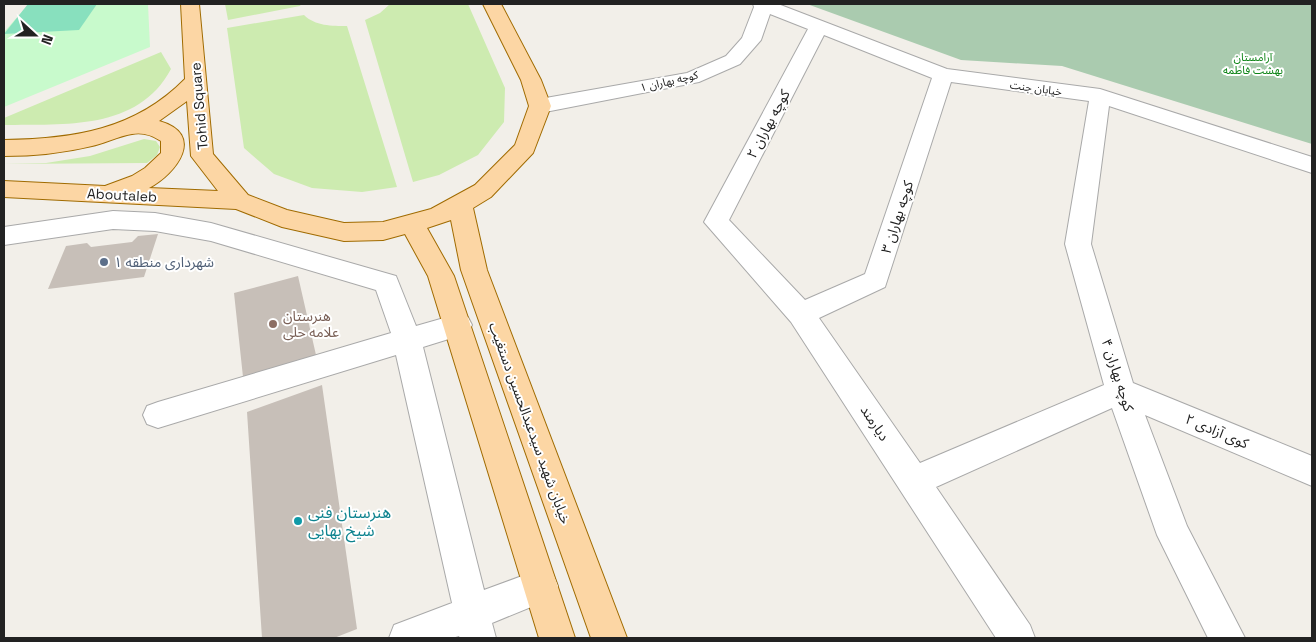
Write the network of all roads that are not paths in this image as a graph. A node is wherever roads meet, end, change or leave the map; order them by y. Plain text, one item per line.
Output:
1 (190, 4) edge
2 (492, 4) edge
3 (763, 5) edge
4 (820, 27) junction
5 (942, 75) junction
6 (196, 80) junction
7 (1100, 96) junction
8 (540, 106) junction
9 (131, 126) junction
10 (4, 148) edge
11 (1312, 165) edge
12 (4, 189) edge
13 (103, 194) junction
14 (239, 201) junction
15 (460, 205) junction
16 (716, 222) joint
17 (412, 224) junction
18 (4, 236) edge
19 (801, 314) junction
20 (458, 325) junction
21 (407, 340) junction
22 (1121, 391) junction
23 (158, 415) dead end
24 (1312, 471) edge
25 (914, 481) junction
26 (541, 586) junction
27 (475, 626) edge
28 (407, 638) edge
29 (557, 638) edge
30 (610, 638) edge
31 (1017, 638) edge
32 (1227, 638) edge

1 - 6 main road, Tohid Square
2 - 8 main road
3 - 4 street, خیابان جنت
3 - 8 street, کوچه بهاران ۱
4 - 5 street, خیابان جنت
4 - 16 street, کوچه بهاران ۲
5 - 7 street, خیابان جنت
5 - 19 street, کوچه بهاران ۳
6 - 9 main road
6 - 14 main road, Tohid Square
7 - 11 street, خیابان جنت
7 - 22 street, کوچه بهاران ۴
8 - 15 main road, Tohid Square
9 - 10 main road
9 - 13 main road
12 - 13 main road, Aboutaleb
13 - 14 main road, Aboutaleb
14 - 17 main road, Tohid Square
15 - 17 main road, Tohid Square
15 - 30 main road, خیابان شهید سیدعبدالحسین دستغیب
16 - 19 street, دیارمند
17 - 20 main road
18 - 21 street
19 - 25 street, دیارمند
20 - 21 street
20 - 26 main road
21 - 23 street
21 - 27 street
22 - 24 street, کوی آزادی ۲
22 - 25 street
22 - 32 street, کوچه بهاران ۴
25 - 31 street, دیارمند
26 - 27 street
26 - 29 main road
27 - 28 street

